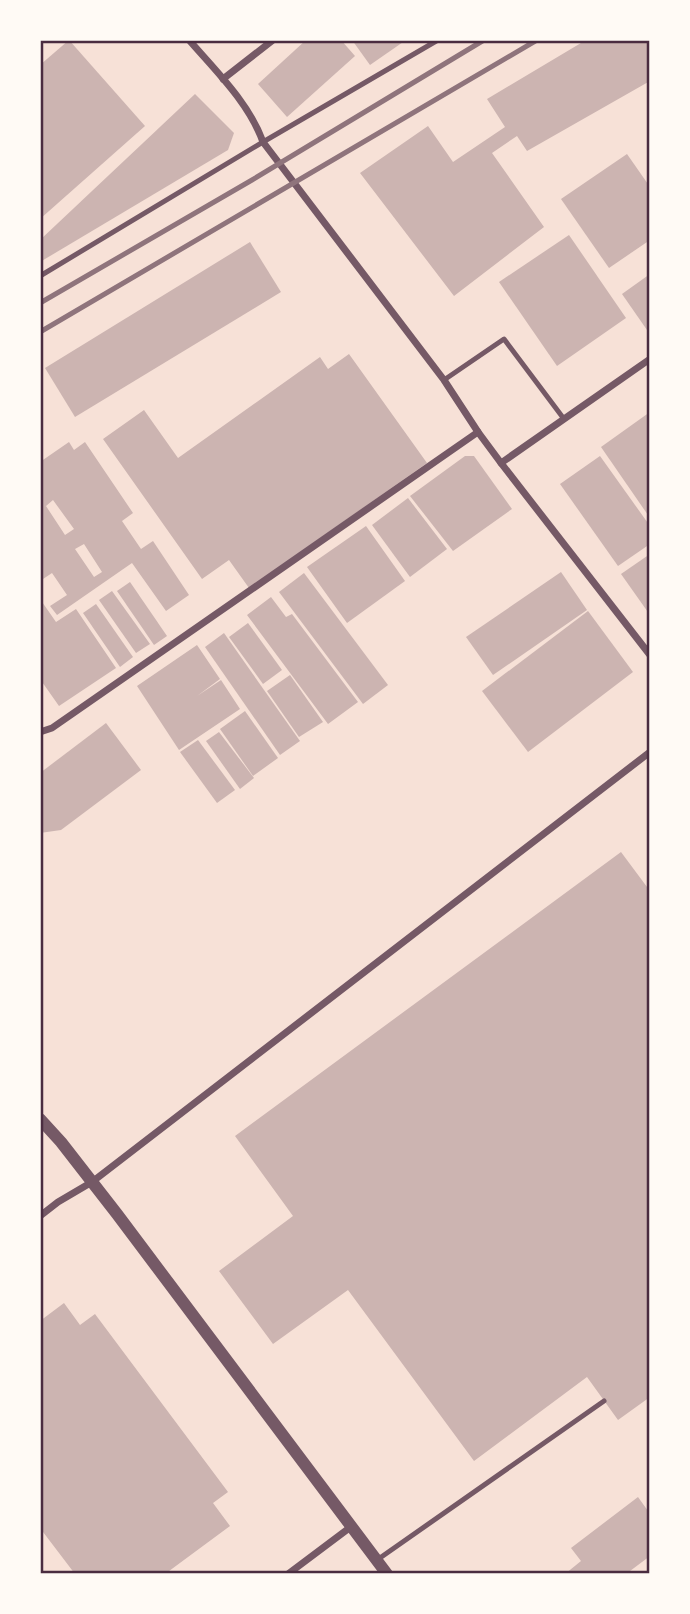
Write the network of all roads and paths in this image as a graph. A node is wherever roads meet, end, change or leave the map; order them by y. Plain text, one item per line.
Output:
1 (189, 40) edge
2 (273, 40) edge
3 (438, 40) edge
4 (223, 79) junction
5 (262, 142) junction
6 (40, 276) edge
7 (650, 359) edge
8 (444, 380) junction
9 (564, 419) junction
10 (478, 432) junction
11 (501, 463) junction
12 (650, 654) edge
13 (40, 732) edge
14 (650, 752) edge
15 (40, 1119) edge
16 (92, 1182) junction
17 (40, 1216) edge
18 (604, 1401) dead end
19 (352, 1525) junction
20 (377, 1560) junction
21 (288, 1574) edge
22 (387, 1574) edge

1 - 4 street
2 - 4 street
3 - 5 lane
4 - 5 street
5 - 6 lane
5 - 8 street
7 - 9 street
8 - 9 lane
8 - 10 street
9 - 11 street
10 - 11 street
10 - 13 street
11 - 12 street
14 - 16 street
15 - 16 street
16 - 17 street
16 - 19 street
18 - 20 lane
19 - 20 street
19 - 21 street
20 - 22 street

